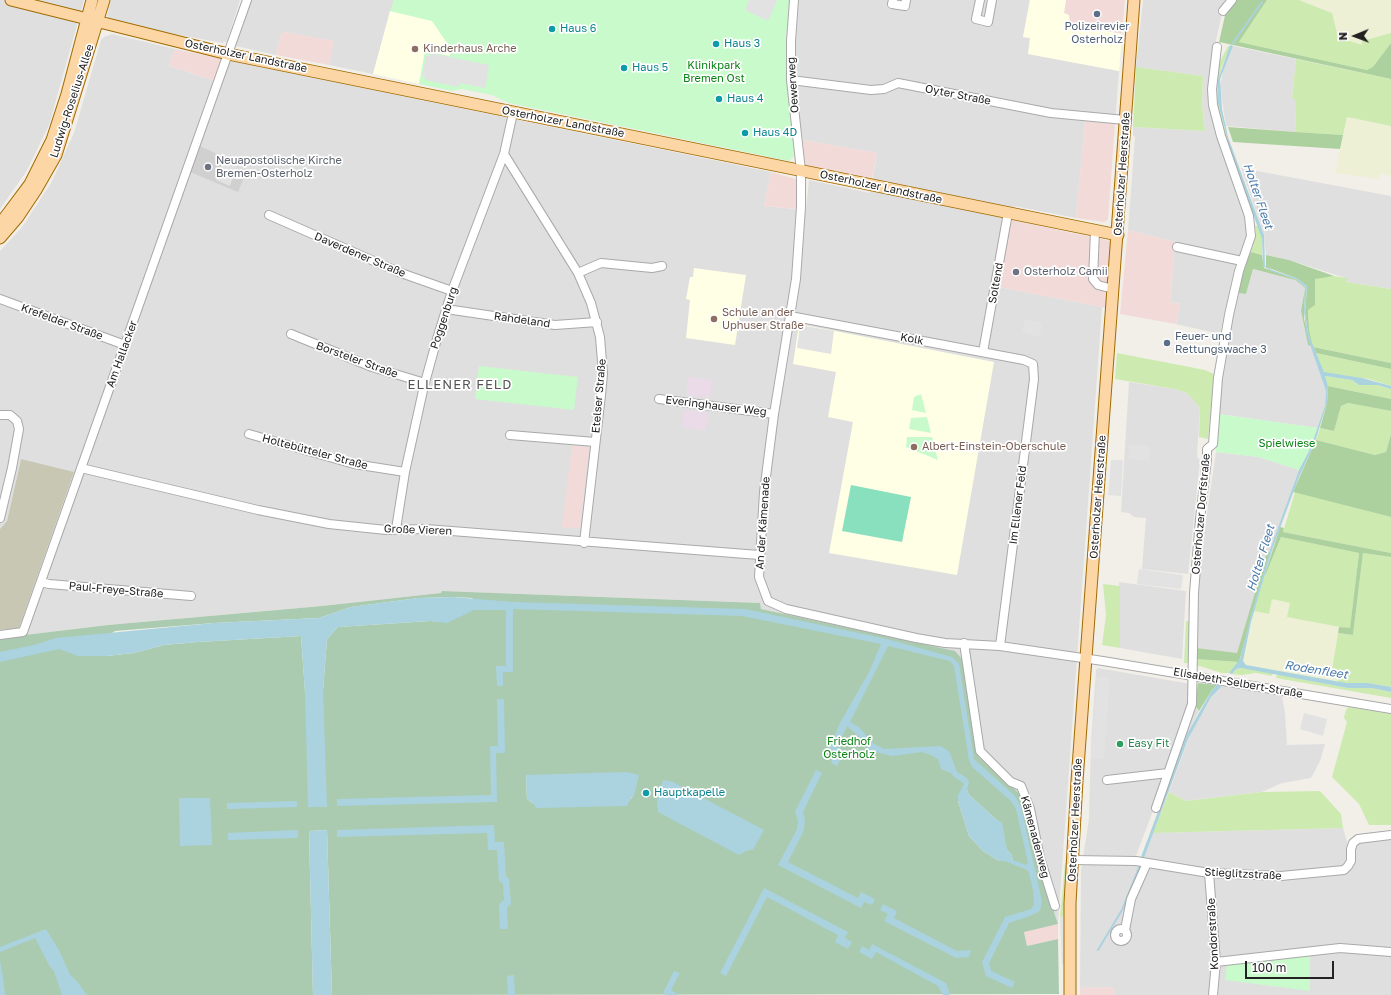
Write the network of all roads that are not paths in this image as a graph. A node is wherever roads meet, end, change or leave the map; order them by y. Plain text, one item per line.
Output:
1 (11, 0) edge
2 (92, 0) edge
3 (104, 0) edge
4 (247, 0) edge
5 (794, 0) edge
6 (893, 0) edge
7 (906, 0) edge
8 (980, 0) edge
9 (992, 0) edge
10 (1134, 0) edge
11 (1232, 0) edge
12 (1223, 11) dead end
13 (92, 20) junction
14 (1217, 47) dead end
15 (228, 54) junction
16 (791, 80) junction
17 (513, 113) junction
18 (1125, 120) junction
19 (504, 154) junction
20 (801, 171) junction
21 (1008, 213) junction
22 (269, 215) dead end
23 (0, 224) edge
24 (1095, 230) junction
25 (1118, 235) junction
26 (0, 238) edge
27 (1177, 247) dead end
28 (1242, 261) junction
29 (662, 266) dead end
30 (578, 274) junction
31 (1113, 289) junction
32 (452, 292) junction
33 (0, 299) edge
34 (446, 309) junction
35 (790, 316) junction
36 (597, 322) junction
37 (291, 334) dead end
38 (125, 345) junction
39 (984, 352) junction
40 (1033, 364) joint
41 (425, 383) junction
42 (659, 399) dead end
43 (774, 414) junction
44 (0, 415) edge
45 (249, 434) dead end
46 (510, 435) dead end
47 (595, 442) junction
48 (81, 468) junction
49 (405, 472) junction
50 (0, 518) edge
51 (396, 529) junction
52 (584, 543) junction
53 (760, 555) junction
54 (41, 582) junction
55 (191, 596) dead end
56 (0, 635) edge
57 (964, 644) junction
58 (1000, 646) junction
59 (1085, 659) junction
60 (1192, 675) junction
61 (1391, 709) edge
62 (1168, 773) junction
63 (1107, 780) dead end
64 (1156, 808) dead end
65 (1391, 835) edge
66 (1072, 860) junction
67 (1147, 863) junction
68 (1209, 873) junction
69 (1055, 906) dead end
70 (1125, 930) dead end
71 (1391, 952) edge
72 (1216, 962) junction
73 (1070, 995) edge
74 (1213, 995) edge

1 - 13 main road, Osterholzer Landstraße
2 - 13 main road
3 - 13 main road
4 - 15 street, Am Hallacker
5 - 16 street, Oewerweg
6 - 7 street
8 - 9 street
10 - 18 main road, Osterholzer Heerstraße
11 - 12 street
13 - 15 main road, Osterholzer Landstraße
13 - 23 main road, Ludwig-Roselius-Allee
13 - 26 main road, Ludwig-Roselius-Allee
14 - 28 street, Osterholzer Dorfstraße
15 - 17 main road, Osterholzer Landstraße
15 - 38 street, Am Hallacker
16 - 18 street, Oyter Straße
16 - 20 street, Oewerweg
17 - 19 street, Poggenburg
17 - 20 main road, Osterholzer Landstraße
18 - 25 main road, Osterholzer Heerstraße
19 - 30 street, Etelser Straße
19 - 32 street, Poggenburg
20 - 21 main road, Osterholzer Landstraße
20 - 35 street, An der Kämenade
21 - 24 main road, Osterholzer Landstraße
21 - 39 street, Soltend
22 - 32 street, Daverdener Straße
24 - 25 main road, Osterholzer Landstraße
24 - 31 street
25 - 31 main road, Osterholzer Heerstraße
27 - 28 street
28 - 60 street, Osterholzer Dorfstraße
29 - 30 street
30 - 36 street, Etelser Straße
31 - 59 main road, Osterholzer Heerstraße
32 - 34 street, Poggenburg
33 - 38 street, Krefelder Straße
34 - 36 street, Rahdeland
34 - 41 street, Poggenburg
35 - 39 street, Kolk
35 - 43 street, An der Kämenade
36 - 47 street, Etelser Straße
37 - 41 street, Borsteler Straße
38 - 48 street, Am Hallacker
39 - 40 street, Kolk
40 - 58 street, Im Ellener Feld
41 - 49 street, Poggenburg
42 - 43 street, Everinghauser Weg
43 - 53 street, An der Kämenade
44 - 50 street
45 - 49 street, Holtebütteler Straße
46 - 47 street
47 - 52 street, Etelser Straße
48 - 51 street, Große Vieren
48 - 54 street, Am Hallacker
49 - 51 street, Poggenburg
51 - 52 street, Große Vieren
52 - 53 street, Große Vieren
53 - 57 street, An der Kämenade
54 - 55 street, Paul-Freye-Straße
54 - 56 street, Am Hallacker
57 - 58 street, An der Kämenade
57 - 69 street, Kämenadenweg
58 - 59 street, An der Kämenade
59 - 60 street, Elisabeth-Selbert-Straße
59 - 66 main road, Osterholzer Heerstraße
60 - 61 street, Elisabeth-Selbert-Straße
60 - 62 street, Osterholzer Dorfstraße
62 - 63 street
62 - 64 street, Osterholzer Dorfstraße
65 - 68 street, Stieglitzstraße
66 - 67 street, Stieglitzstraße
66 - 73 main road, Osterholzer Heerstraße
67 - 68 street, Stieglitzstraße
67 - 70 street
68 - 72 street, Kondorstraße
71 - 72 street
72 - 74 street, Kondorstraße

